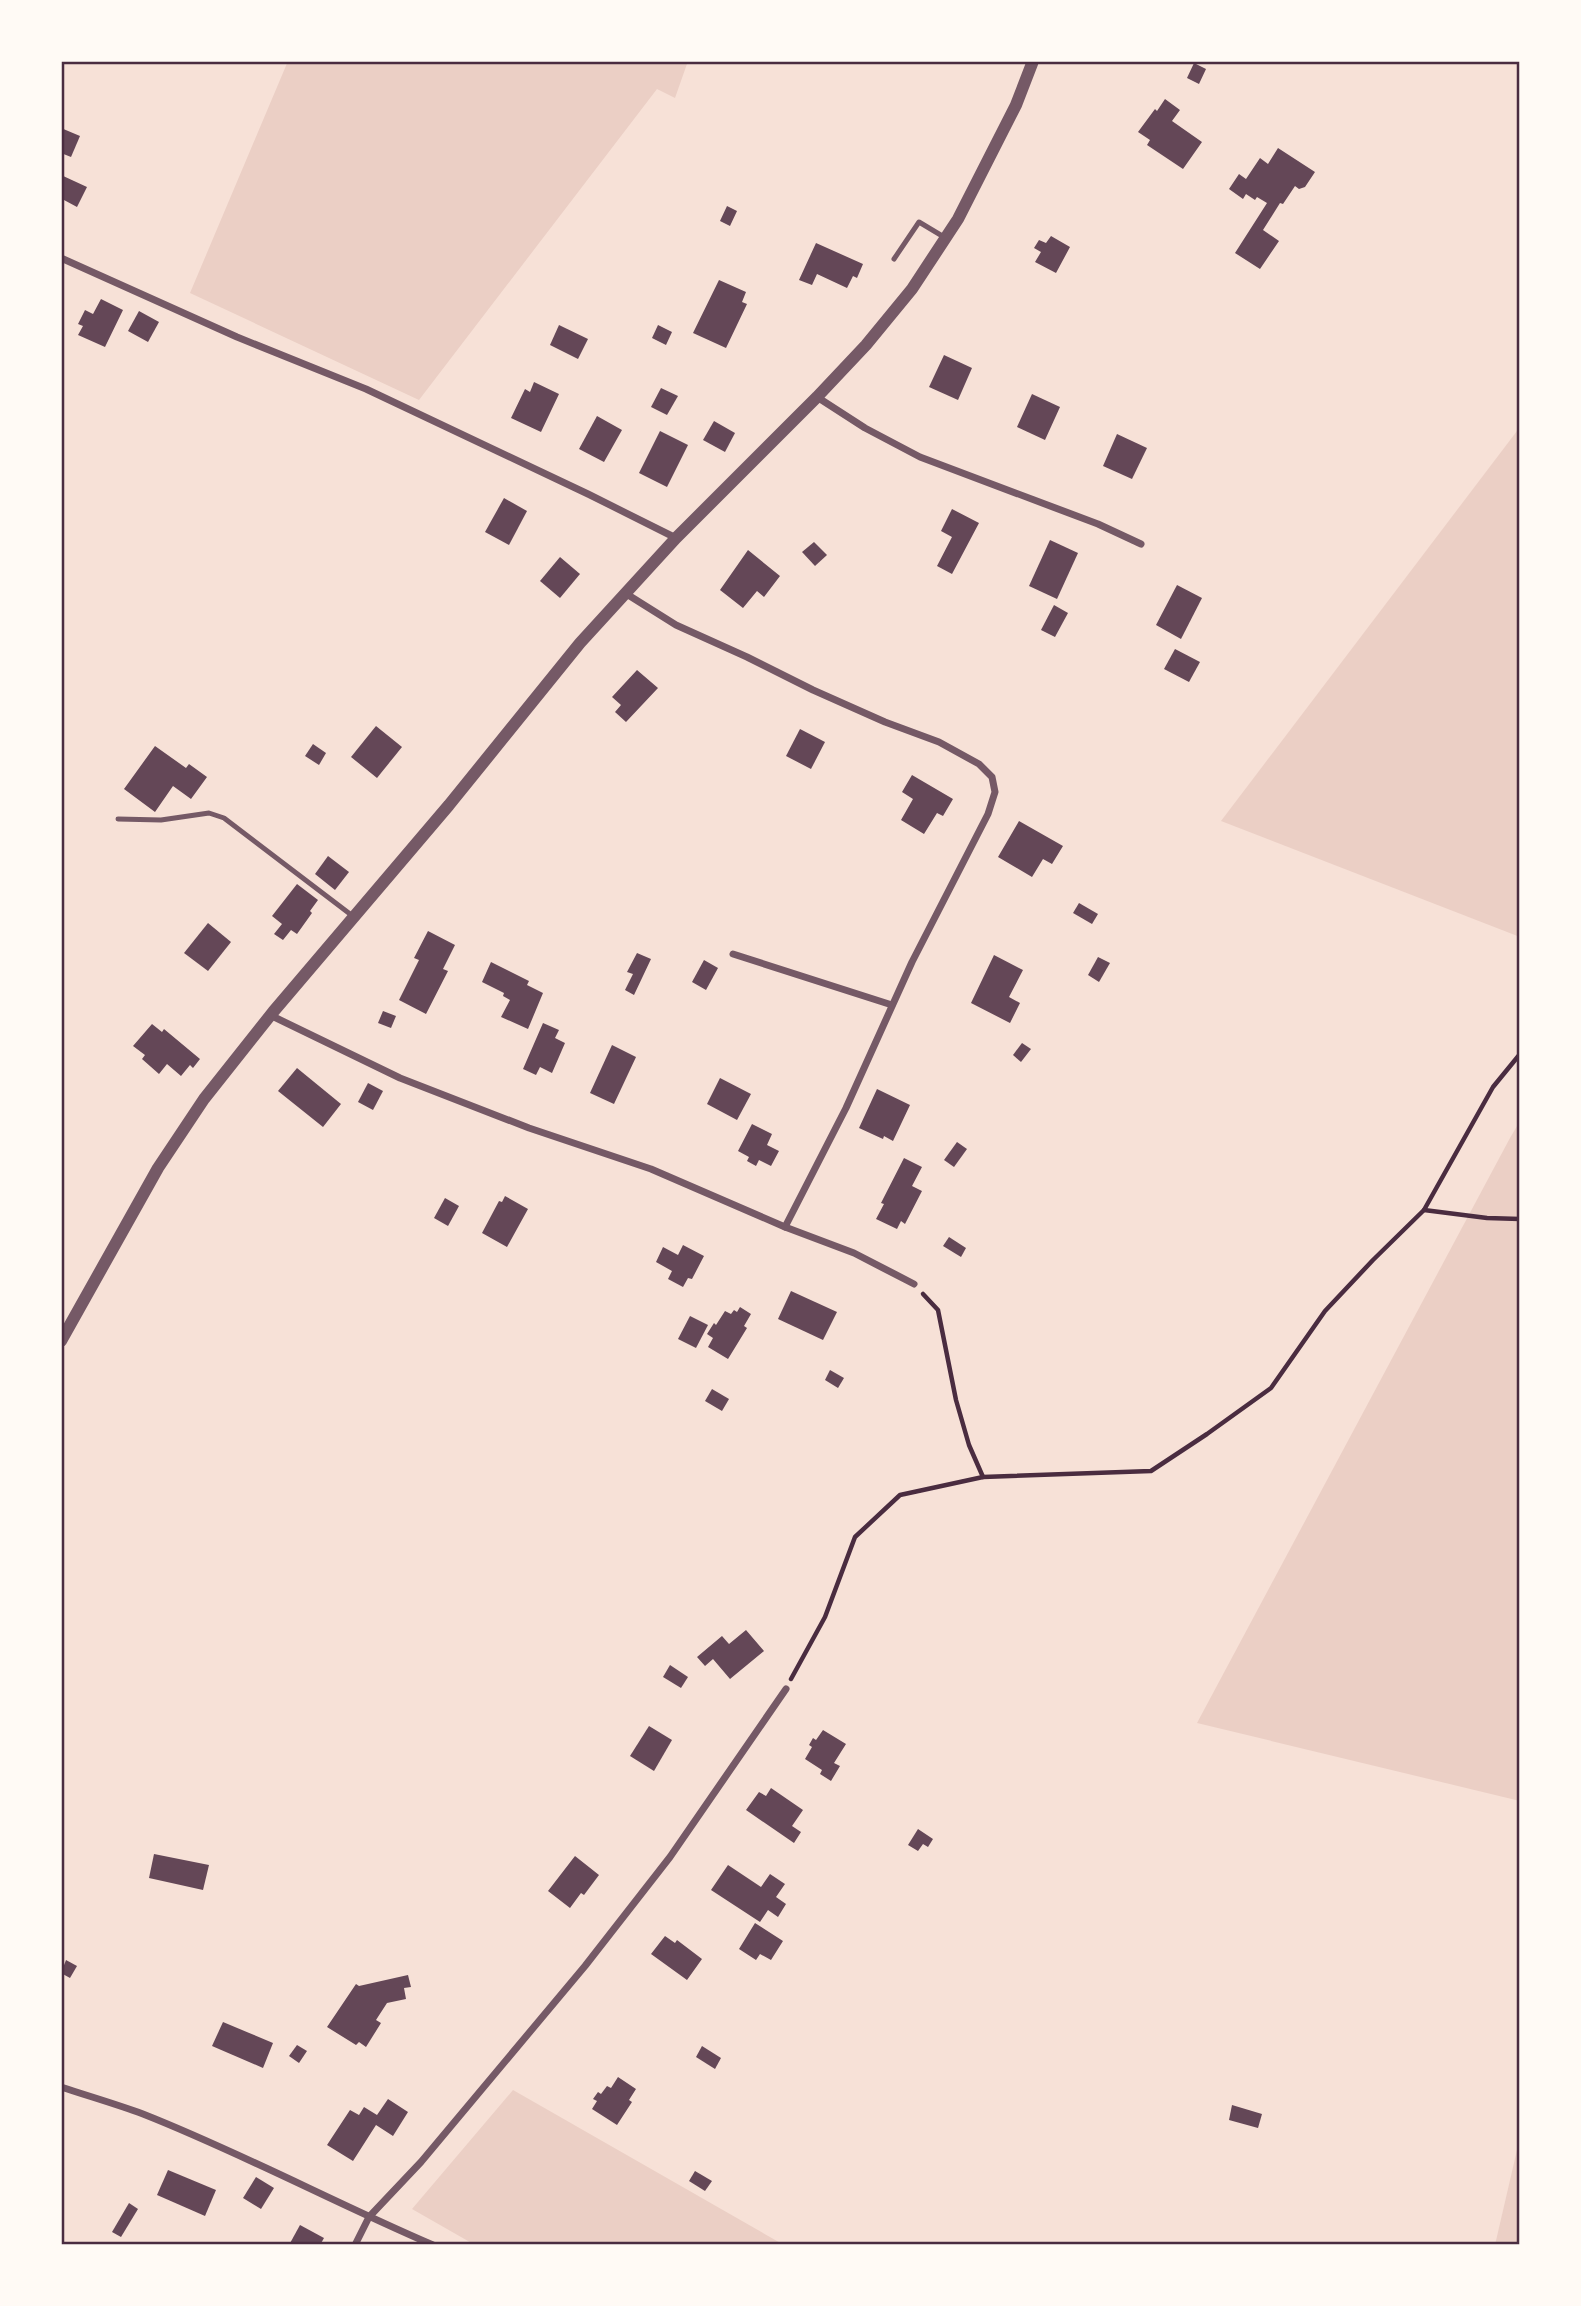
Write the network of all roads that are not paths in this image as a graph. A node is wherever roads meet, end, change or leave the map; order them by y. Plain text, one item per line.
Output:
1 (1032, 61) edge
2 (945, 238) junction
3 (61, 258) edge
4 (894, 259) dead end
5 (817, 397) junction
6 (676, 538) junction
7 (1141, 544) dead end
8 (625, 593) junction
9 (117, 819) dead end
10 (354, 917) junction
11 (733, 954) dead end
12 (892, 1005) junction
13 (270, 1015) junction
14 (785, 1227) junction
15 (914, 1284) road end
16 (61, 1340) edge
17 (786, 1689) road end
18 (61, 2087) edge
19 (369, 2217) junction
20 (355, 2245) edge
21 (433, 2245) edge

1 - 2 street
2 - 4 lane
2 - 5 street
3 - 6 street
5 - 6 street
5 - 7 street
6 - 8 street
8 - 10 street
8 - 12 street
9 - 10 lane
10 - 13 street
11 - 12 street
12 - 14 street
13 - 14 street
13 - 16 street
14 - 15 street
17 - 19 street
18 - 19 street
19 - 20 street
19 - 21 street

